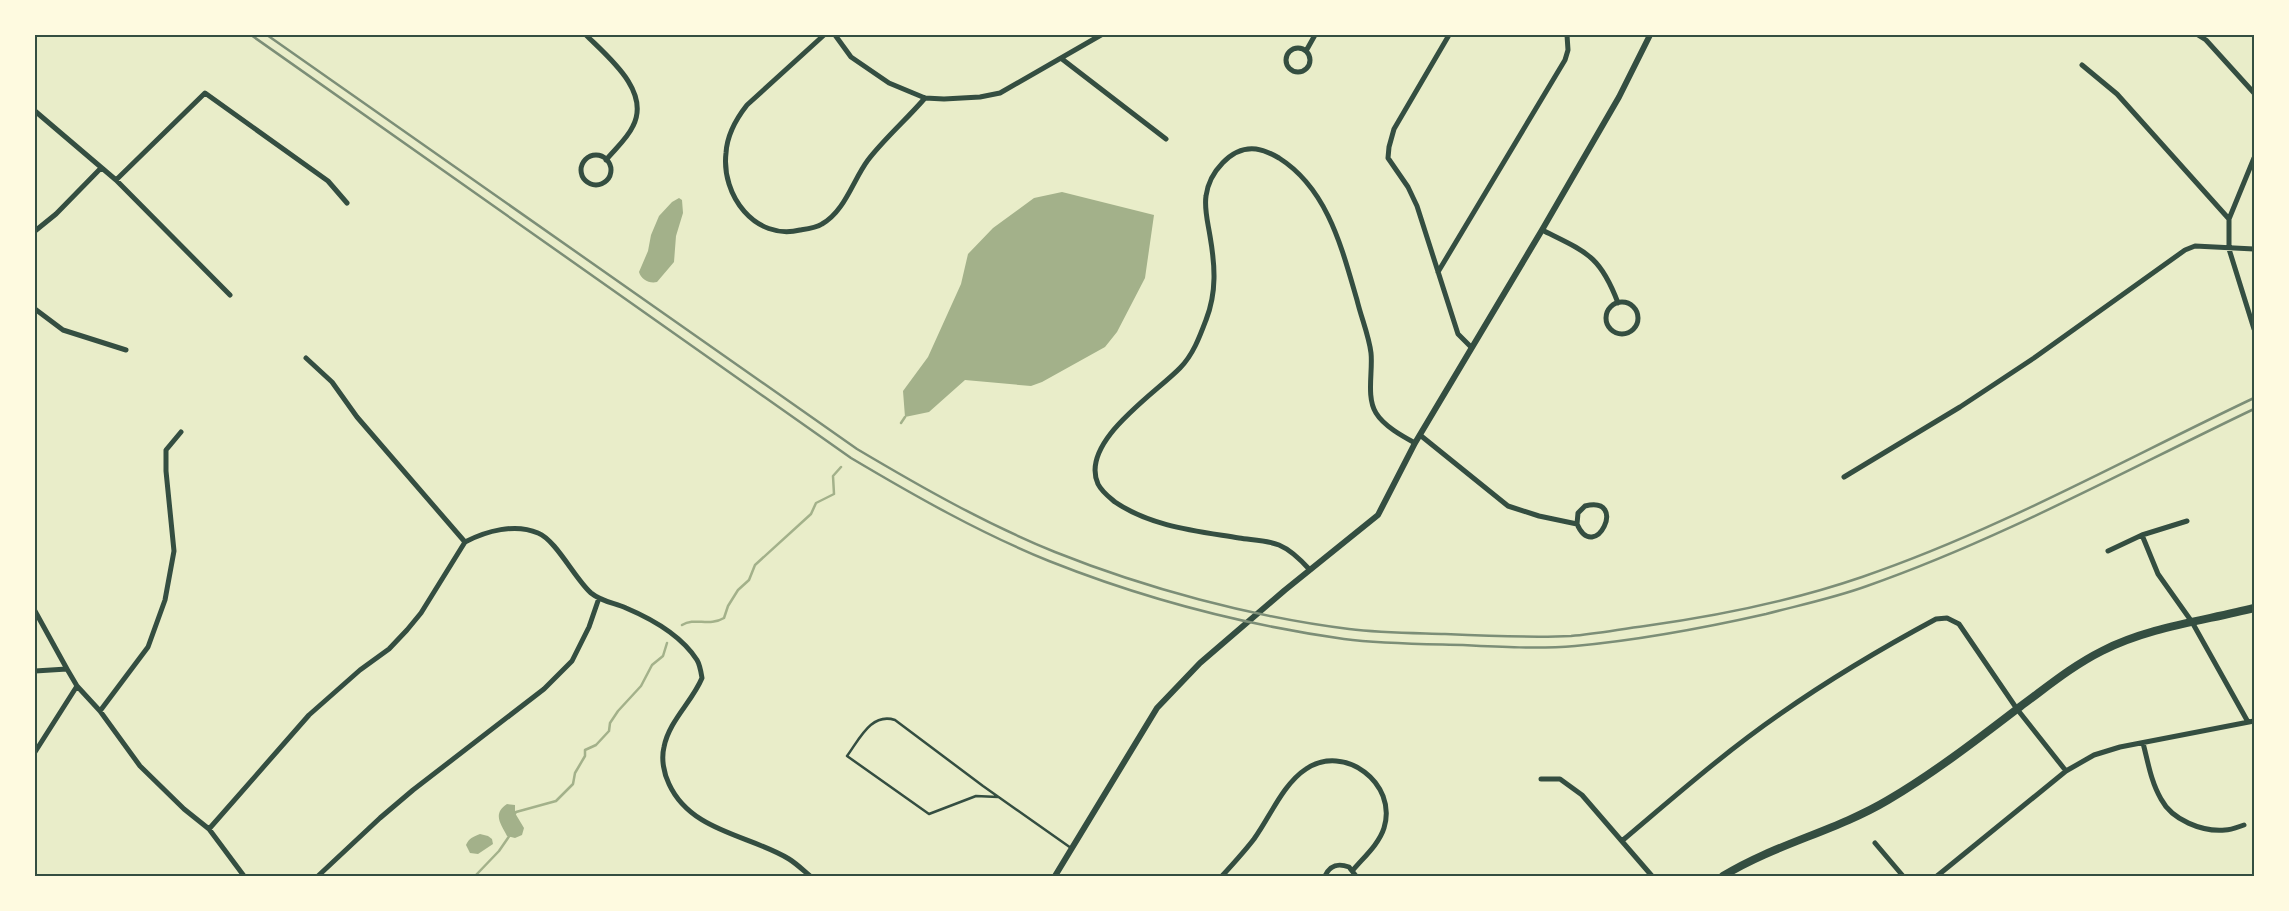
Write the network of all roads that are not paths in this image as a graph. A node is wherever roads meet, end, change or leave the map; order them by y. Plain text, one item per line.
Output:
1 (586, 35) edge
2 (824, 35) edge
3 (835, 35) edge
4 (1101, 35) edge
5 (1315, 35) edge
6 (1449, 35) edge
7 (1567, 35) edge
8 (1650, 35) edge
9 (2198, 35) edge
10 (1306, 51) junction
11 (1062, 59) junction
12 (2082, 65) dead end
13 (2254, 93) edge
14 (925, 98) junction
15 (35, 111) edge
16 (1166, 139) dead end
17 (2254, 158) edge
18 (606, 160) junction
19 (101, 168) junction
20 (116, 180) junction
21 (347, 203) dead end
22 (2229, 219) junction
23 (1542, 230) junction
24 (35, 231) edge
25 (2228, 249) junction
26 (2254, 249) edge
27 (1438, 272) junction
28 (230, 295) dead end
29 (1618, 303) junction
30 (35, 308) edge
31 (2254, 329) edge
32 (1471, 347) junction
33 (126, 350) dead end
34 (306, 358) dead end
35 (181, 432) dead end
36 (1420, 435) junction
37 (1415, 444) junction
38 (1844, 477) dead end
39 (2187, 521) dead end
40 (1577, 524) junction
41 (2142, 535) junction
42 (465, 542) junction
43 (2108, 551) dead end
44 (1310, 570) junction
45 (599, 598) junction
46 (2254, 608) edge
47 (35, 611) edge
48 (2192, 622) junction
49 (67, 668) junction
50 (35, 671) edge
51 (77, 686) junction
52 (2018, 709) junction
53 (100, 711) junction
54 (2251, 722) edge
55 (2143, 743) junction
56 (35, 752) edge
57 (2066, 772) junction
58 (1541, 779) dead end
59 (998, 797) junction
60 (2244, 825) dead end
61 (209, 829) junction
62 (1623, 840) junction
63 (1875, 843) dead end
64 (1071, 848) junction
65 (1353, 870) junction
66 (244, 876) edge
67 (318, 876) edge
68 (810, 876) edge
69 (1055, 876) edge
70 (1222, 876) edge
71 (1325, 876) edge
72 (1356, 876) edge
73 (1652, 876) edge
74 (1723, 876) edge
75 (1903, 876) edge
76 (1937, 876) edge

1 - 18 street
2 - 14 street
3 - 14 street
4 - 11 street
5 - 10 street
6 - 27 street
7 - 27 street
8 - 23 street
9 - 13 street
10 - 10 street
11 - 14 street
11 - 16 street
12 - 22 street
15 - 19 street
17 - 22 street
18 - 18 street
19 - 20 street
19 - 24 street
20 - 21 street
20 - 28 street
22 - 25 street
23 - 29 street
23 - 32 street
25 - 26 street
25 - 31 street
25 - 38 street
27 - 32 street
29 - 29 street
30 - 33 street
32 - 36 street
34 - 42 street
35 - 53 street
36 - 37 street
36 - 40 street
37 - 44 street
37 - 44 street
39 - 41 street
40 - 40 street
41 - 43 street
41 - 48 street
42 - 45 street
42 - 61 street
44 - 64 street
45 - 67 street
45 - 68 street
46 - 48 main road
47 - 49 street
48 - 52 main road
48 - 54 street
49 - 50 street
49 - 51 street
51 - 53 street
51 - 56 street
52 - 57 street
52 - 62 street
52 - 74 main road
53 - 61 street
54 - 55 street
55 - 57 street
55 - 60 street
57 - 76 street
58 - 62 street
59 - 59 lane
59 - 64 lane
61 - 66 street
62 - 73 street
63 - 75 street
64 - 69 street
65 - 70 street
65 - 71 street
65 - 72 street

